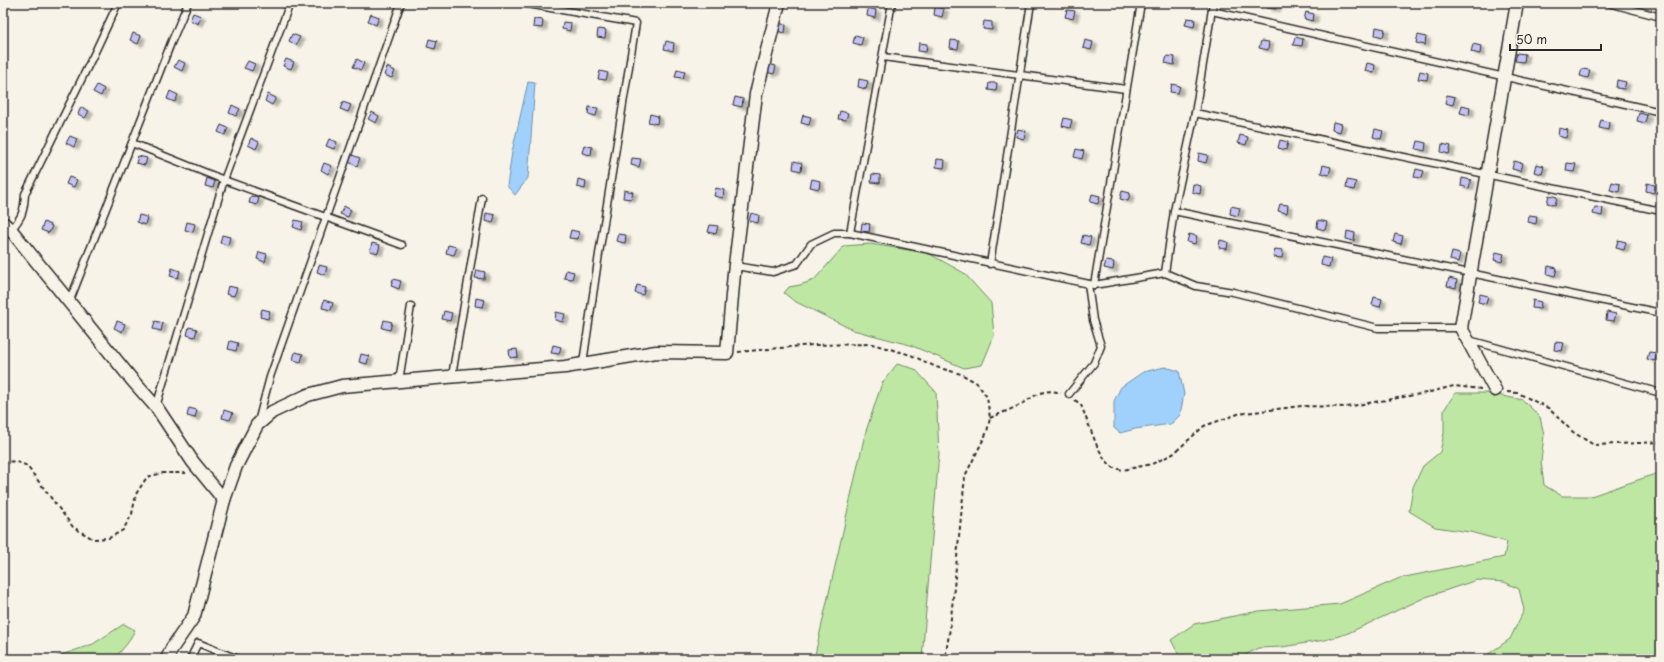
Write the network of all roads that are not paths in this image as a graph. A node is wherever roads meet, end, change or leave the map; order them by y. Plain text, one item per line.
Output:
1 (118, 3) edge
2 (188, 3) edge
3 (290, 3) edge
4 (401, 3) edge
5 (522, 3) edge
6 (779, 3) edge
7 (892, 3) edge
8 (1031, 3) edge
9 (1141, 3) edge
10 (1213, 3) edge
11 (1517, 3) edge
12 (1608, 3) edge
13 (1212, 11) junction
14 (1661, 17) edge
15 (883, 57) junction
16 (1019, 76) junction
17 (1505, 76) junction
18 (1126, 89) junction
19 (1661, 112) edge
20 (1196, 113) junction
21 (132, 143) junction
22 (1487, 175) junction
23 (224, 180) junction
24 (482, 198) dead end
25 (1661, 211) edge
26 (1174, 212) junction
27 (325, 217) junction
28 (7, 227) edge
29 (850, 233) junction
30 (402, 245) dead end
31 (990, 264) junction
32 (735, 266) junction
33 (1165, 273) junction
34 (1470, 274) junction
35 (1091, 285) junction
36 (69, 303) junction
37 (411, 306) dead end
38 (1661, 313) edge
39 (1461, 328) junction
40 (1467, 340) junction
41 (584, 363) junction
42 (452, 376) junction
43 (399, 381) junction
44 (1495, 390) road end
45 (1661, 393) edge
46 (1069, 394) road end
47 (156, 407) junction
48 (257, 425) junction
49 (224, 500) junction
50 (167, 659) edge
51 (190, 659) edge
52 (238, 659) edge

1 - 28 lane
2 - 21 lane
3 - 23 lane
4 - 27 lane
5 - 41 lane
6 - 32 street
7 - 15 lane
8 - 16 lane
9 - 18 lane
10 - 13 lane
11 - 17 street
12 - 14 lane
13 - 17 lane
13 - 20 lane
15 - 16 lane
15 - 29 lane
16 - 18 lane
16 - 31 lane
17 - 19 lane
17 - 22 street
18 - 35 lane
20 - 22 lane
20 - 26 lane
21 - 23 lane
21 - 36 lane
22 - 25 lane
22 - 34 street
23 - 27 lane
23 - 47 lane
24 - 42 lane
26 - 33 lane
26 - 34 lane
27 - 30 lane
27 - 48 lane
28 - 36 street
29 - 31 lane
29 - 32 lane
31 - 35 lane
32 - 41 street
33 - 35 lane
33 - 39 lane
34 - 38 lane
34 - 39 street
35 - 46 lane
36 - 47 street
37 - 43 lane
39 - 40 street
40 - 44 street
40 - 45 lane
41 - 42 street
42 - 43 street
43 - 48 street
47 - 49 street
48 - 49 street
49 - 50 street
51 - 52 lane

